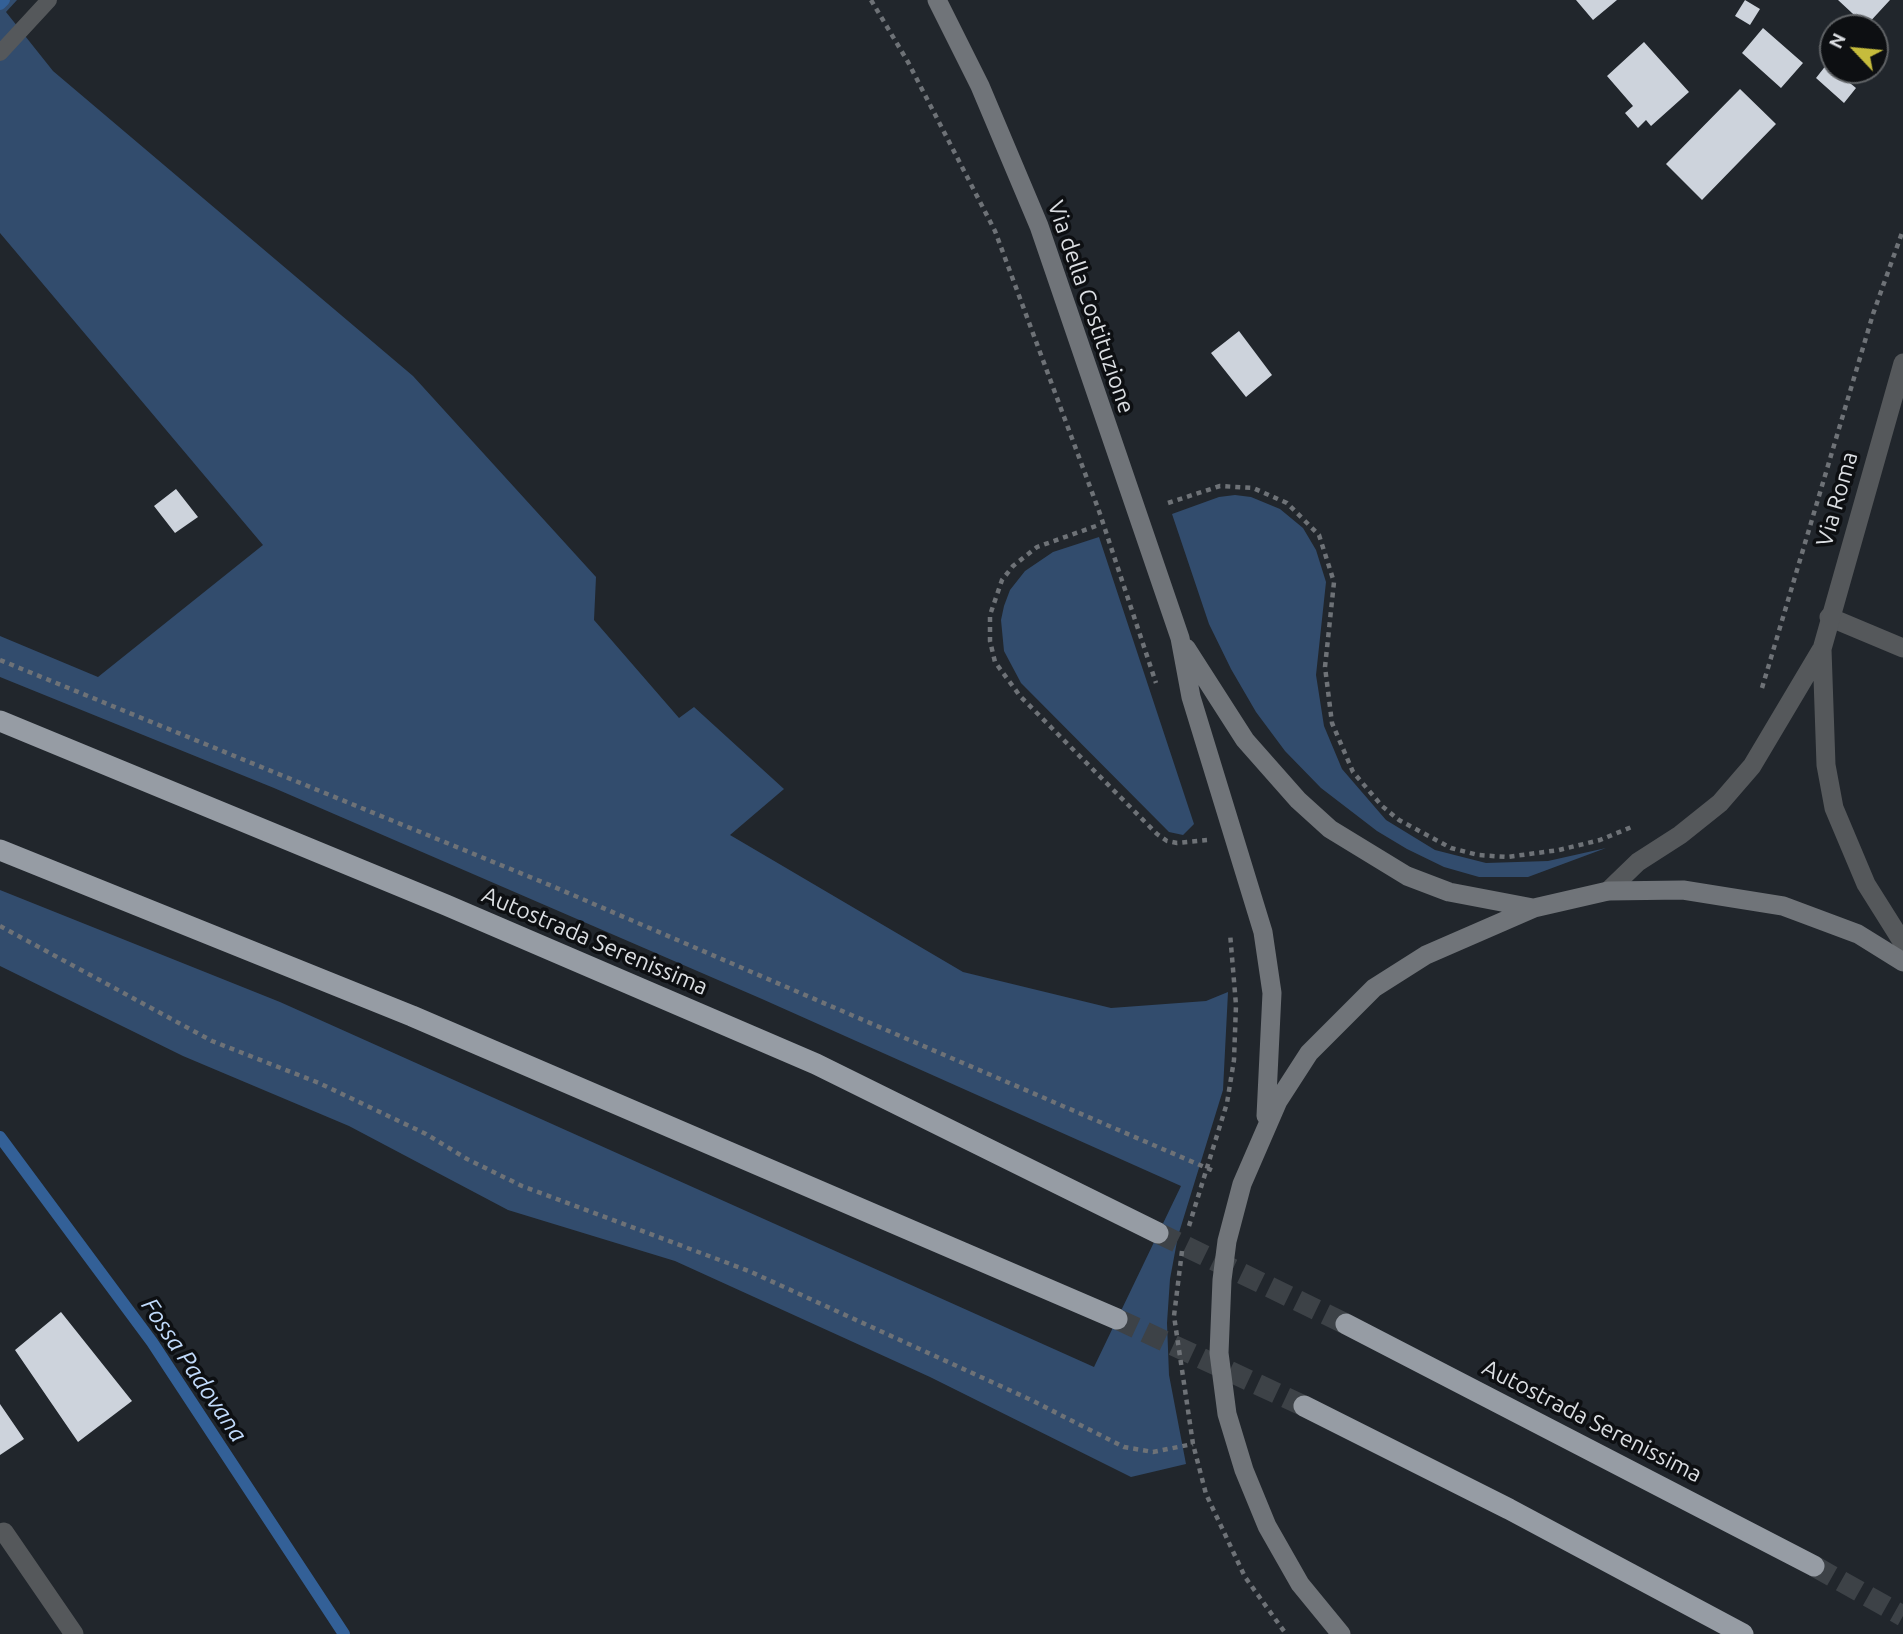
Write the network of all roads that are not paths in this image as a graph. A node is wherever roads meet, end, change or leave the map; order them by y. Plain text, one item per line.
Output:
1 (49, 0) edge
2 (937, 0) edge
3 (0, 53) edge
4 (1903, 363) edge
5 (1829, 617) junction
6 (1180, 638) junction
7 (1903, 648) edge
8 (1822, 649) junction
9 (0, 722) edge
10 (0, 850) edge
11 (1608, 891) junction
12 (1534, 908) junction
13 (1903, 943) edge
14 (1903, 962) edge
15 (1265, 1128) junction
16 (1158, 1233) tunnel mouth
17 (1117, 1319) tunnel mouth
18 (1346, 1324) tunnel mouth
19 (1304, 1406) tunnel mouth
20 (4, 1532) dead end
21 (1814, 1566) tunnel mouth
22 (74, 1634) edge
23 (1341, 1634) edge
24 (1743, 1634) edge

1 - 3 lane
2 - 6 main road, Via della Costituzione
4 - 5 street, Via Roma
5 - 7 street
5 - 8 street, Via Roma
6 - 12 main road
6 - 15 main road
8 - 11 street
8 - 13 street
9 - 16 highway, Autostrada Serenissima
10 - 17 highway
11 - 12 main road
11 - 14 main road
12 - 15 main road
15 - 23 main road
18 - 21 highway, Autostrada Serenissima
19 - 24 highway
20 - 22 street

